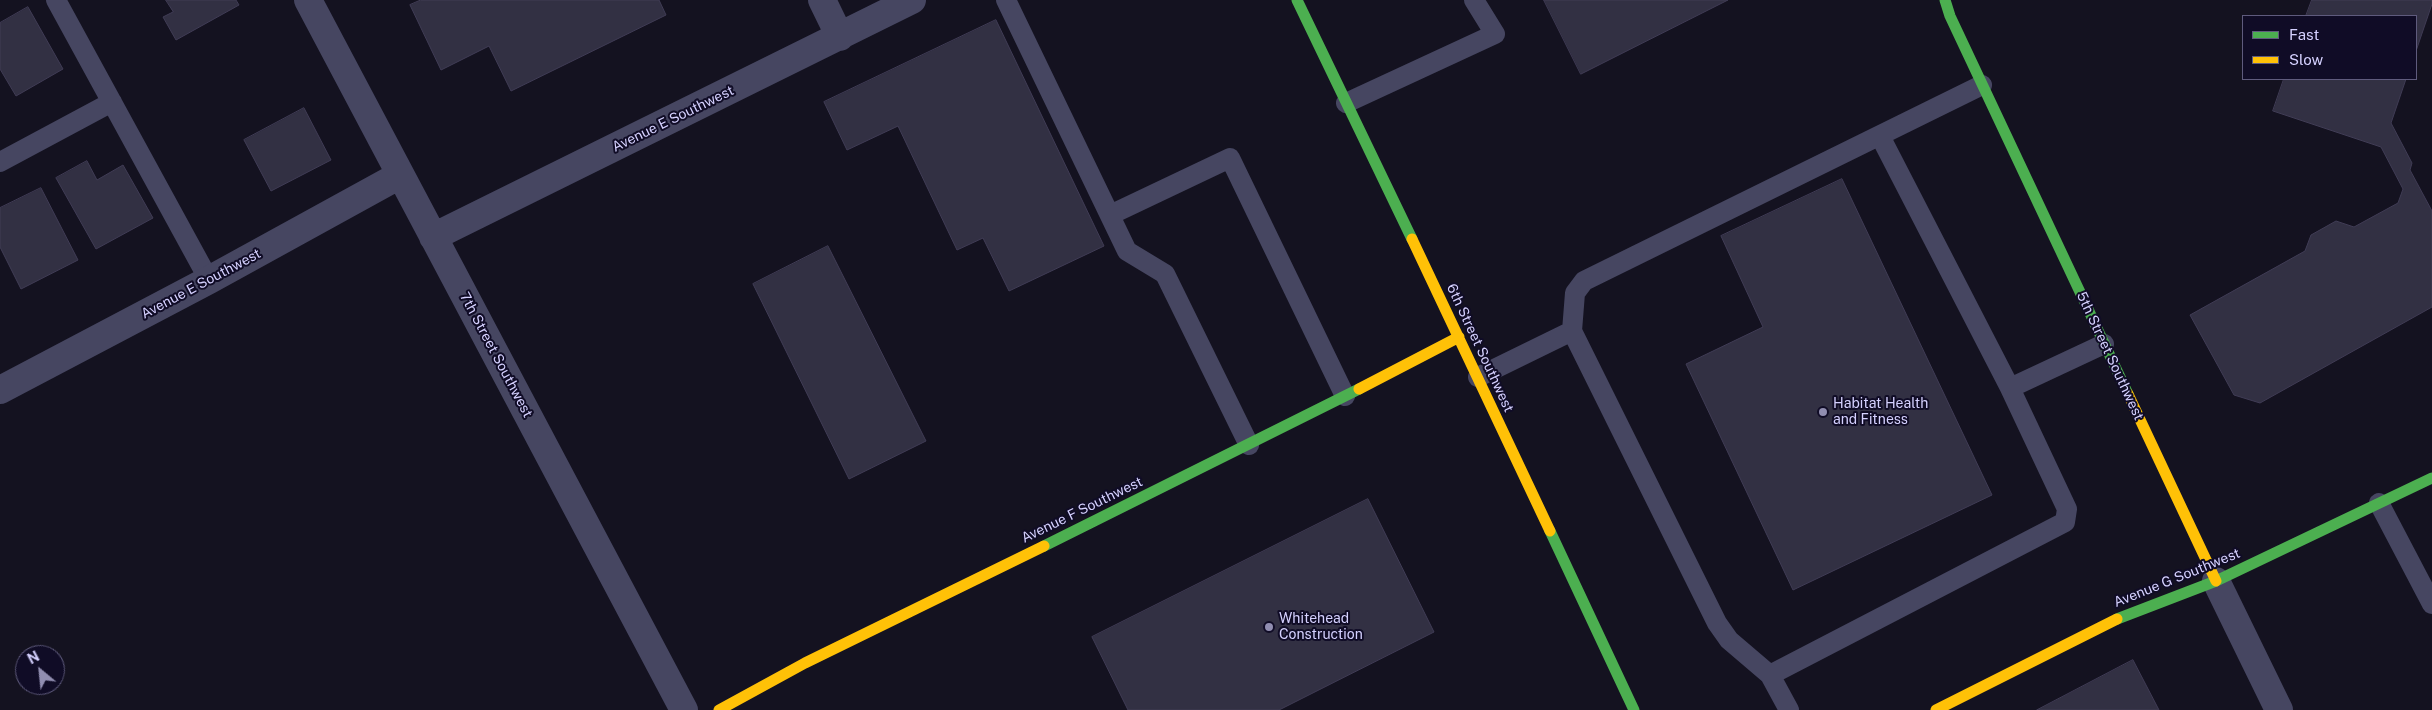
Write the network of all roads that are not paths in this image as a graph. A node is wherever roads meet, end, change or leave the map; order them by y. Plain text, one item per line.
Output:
1 (56, 0) edge
2 (308, 0) edge
3 (822, 0) edge
4 (912, 0) edge
5 (1006, 0) edge
6 (1296, 0) edge
7 (1474, 0) edge
8 (1945, 0) edge
9 (840, 37) junction
10 (1982, 85) junction
11 (112, 102) junction
12 (1346, 103) junction
13 (1880, 136) junction
14 (0, 162) edge
15 (400, 175) junction
16 (1110, 215) junction
17 (434, 237) junction
18 (209, 280) junction
19 (1572, 331) junction
20 (1459, 338) junction
21 (2104, 344) junction
22 (1478, 377) junction
23 (2010, 388) junction
24 (0, 390) edge
25 (1345, 396) junction
26 (1249, 444) junction
27 (2432, 478) edge
28 (2380, 503) junction
29 (2216, 581) junction
30 (2432, 604) edge
31 (1770, 675) junction
32 (684, 710) edge
33 (719, 710) edge
34 (1634, 710) edge
35 (1789, 710) edge
36 (1936, 710) edge
37 (2279, 710) edge

1 - 11 lane
2 - 15 street, 7th Street Southwest
3 - 9 street
4 - 9 street, Avenue E Southwest
5 - 16 lane
6 - 12 street, 6th Street Southwest
7 - 12 lane
8 - 10 street, 5th Street Southwest
9 - 17 street, Avenue E Southwest
10 - 13 lane
10 - 21 street, 5th Street Southwest
11 - 14 lane
11 - 18 lane
12 - 20 street, 6th Street Southwest
13 - 19 lane
13 - 23 lane
15 - 17 street, 7th Street Southwest
15 - 18 street, Avenue E Southwest
16 - 25 lane
16 - 26 lane
17 - 32 street, 7th Street Southwest
18 - 24 street, Avenue E Southwest
19 - 22 lane
19 - 31 lane
20 - 22 street, 6th Street Southwest
20 - 25 street, Avenue F Southwest
21 - 23 lane
21 - 29 street, 5th Street Southwest
22 - 34 street, 6th Street Southwest
23 - 31 lane
25 - 26 street, Avenue F Southwest
26 - 33 street, Avenue F Southwest
27 - 28 street, Avenue G Southwest
28 - 29 street, Avenue G Southwest
28 - 30 lane
29 - 36 street, Avenue G Southwest
29 - 37 street, 5th Street Southwest
31 - 35 lane

